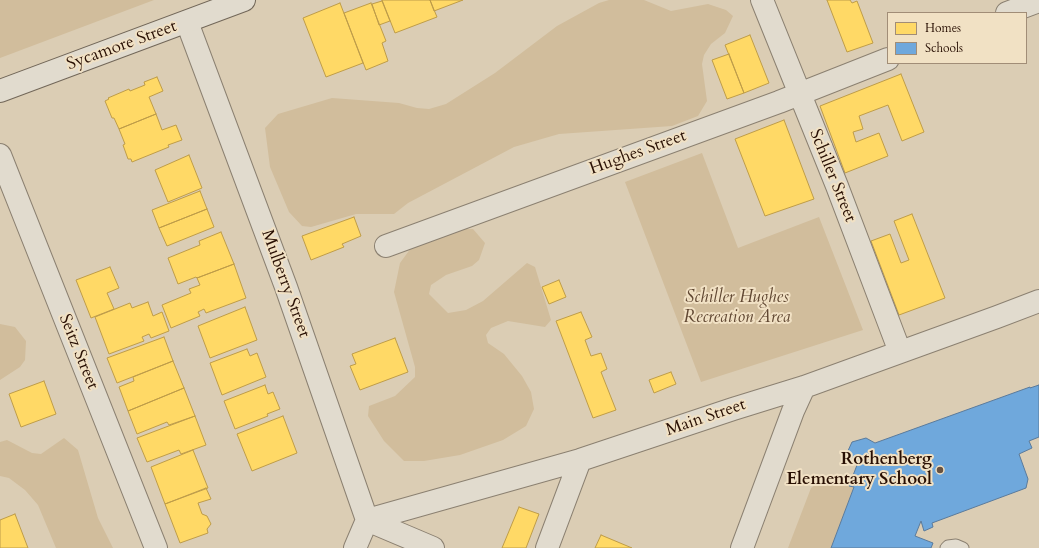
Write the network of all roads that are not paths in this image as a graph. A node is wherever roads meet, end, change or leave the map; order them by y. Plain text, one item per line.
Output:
1 (244, 0) edge
2 (762, 0) edge
3 (1039, 1) edge
4 (1012, 7) edge
5 (187, 22) junction
6 (887, 59) edge
7 (0, 91) edge
8 (800, 93) junction
9 (0, 155) edge
10 (386, 246) dead end
11 (1039, 301) edge
12 (900, 352) junction
13 (804, 387) junction
14 (580, 460) junction
15 (367, 520) junction
16 (156, 548) edge
17 (355, 548) edge
18 (433, 548) edge
19 (547, 548) edge
20 (742, 548) edge
21 (946, 548) edge
22 (963, 548) edge

1 - 5 street, Sycamore Street
2 - 8 street, Schiller Street
3 - 4 street
5 - 7 street, Sycamore Street
5 - 15 street, Mulberry Street
6 - 8 street, Hughes Street
8 - 10 street, Hughes Street
8 - 12 street, Schiller Street
9 - 16 street, Seitz Street
11 - 12 street, Main Street
12 - 13 street, Main Street
13 - 14 street, Main Street
13 - 20 street
14 - 15 street, Main Street
14 - 19 street
15 - 17 street
15 - 18 street
21 - 22 lane

